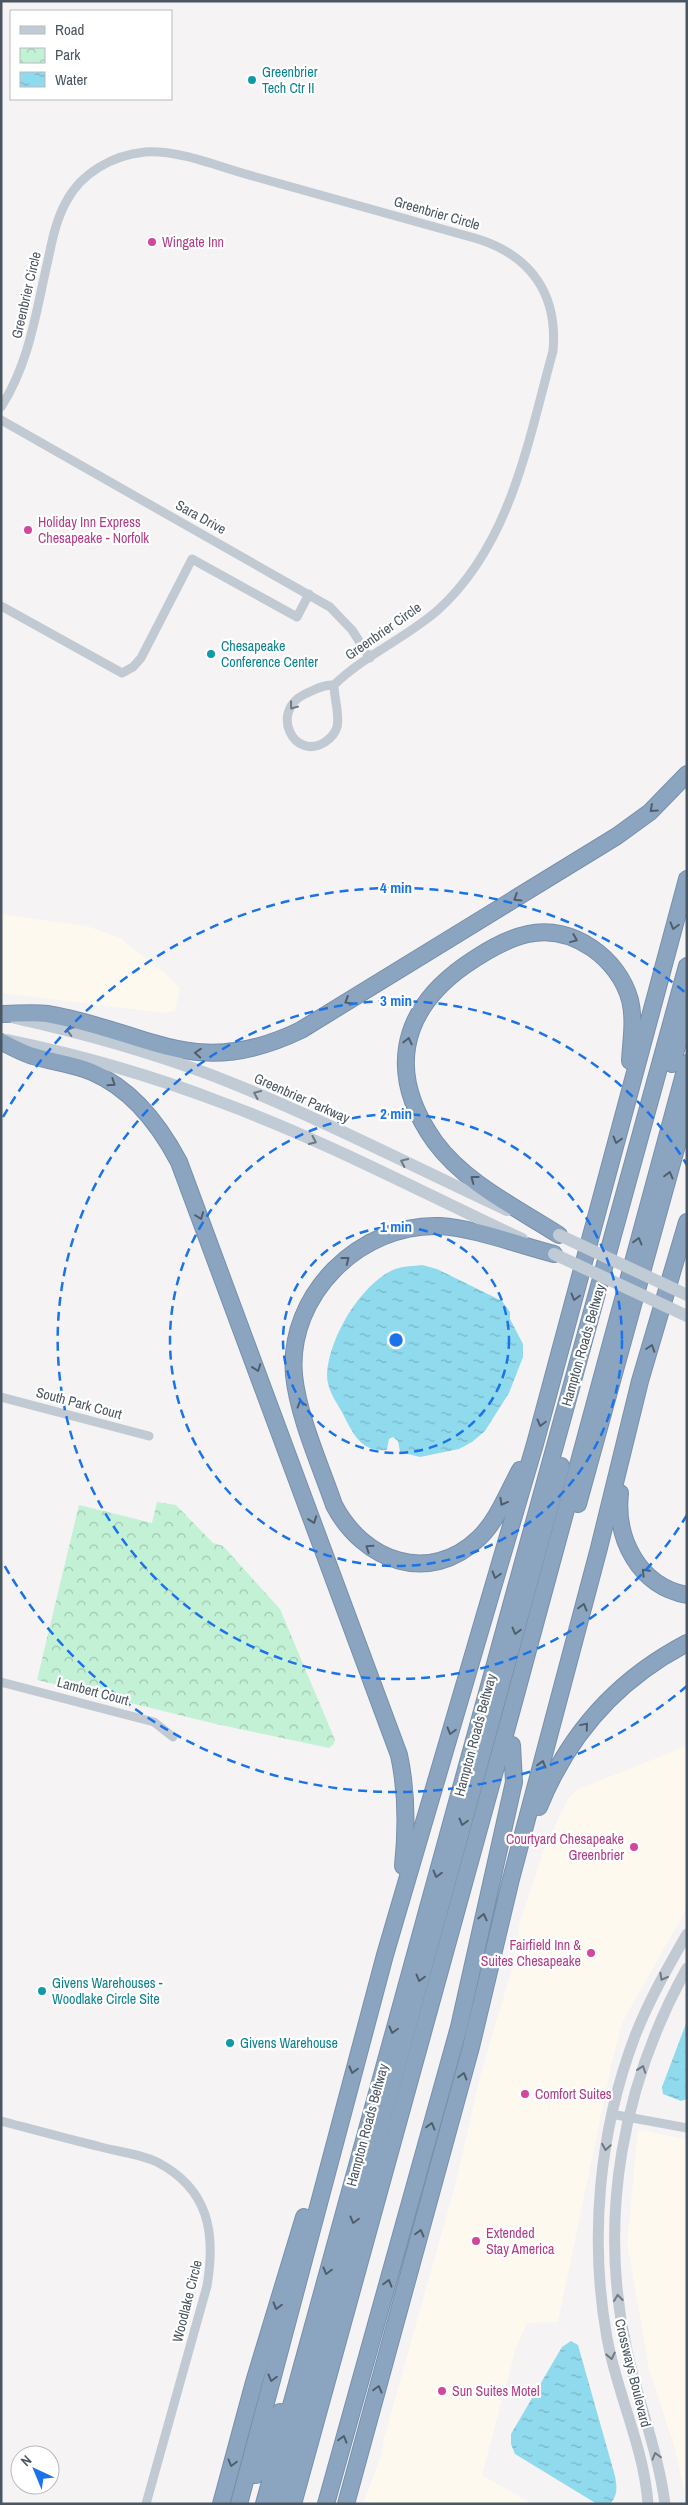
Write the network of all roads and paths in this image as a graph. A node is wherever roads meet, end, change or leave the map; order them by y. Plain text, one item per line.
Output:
1 (1, 407) edge
2 (1, 420) edge
3 (310, 594) junction
4 (1, 606) edge
5 (370, 658) junction
6 (334, 685) junction
7 (687, 774) edge
8 (687, 879) edge
9 (687, 966) edge
10 (687, 1011) edge
11 (1, 1015) edge
12 (1, 1040) edge
13 (687, 1062) edge
14 (629, 1093) junction
15 (687, 1109) edge
16 (687, 1222) edge
17 (559, 1235) junction
18 (554, 1254) junction
19 (687, 1295) edge
20 (687, 1316) edge
21 (640, 1381) junction
22 (1, 1397) edge
23 (149, 1436) dead end
24 (535, 1444) junction
25 (687, 1595) edge
26 (687, 1643) edge
27 (1, 1682) edge
28 (172, 1737) dead end
29 (512, 1745) junction
30 (511, 1879) junction
31 (687, 1934) edge
32 (384, 1955) junction
33 (687, 1968) edge
34 (611, 2114) junction
35 (628, 2115) junction
36 (1, 2121) edge
37 (337, 2128) junction
38 (687, 2128) edge
39 (313, 2325) junction
40 (146, 2504) edge
41 (221, 2504) edge
42 (239, 2504) edge
43 (246, 2504) edge
44 (264, 2504) edge
45 (277, 2504) edge
46 (293, 2504) edge
47 (301, 2504) edge
48 (326, 2504) edge
49 (346, 2504) edge
50 (648, 2504) edge
51 (665, 2504) edge

1 - 5 street, Greenbrier Circle
2 - 3 street, Sara Drive
3 - 4 street
3 - 5 street, Sara Drive
5 - 6 street, Greenbrier Circle
6 -> 6 street, Greenbrier Circle
7 -> 11 highway
8 -> 14 highway
9 -> 39 highway, Hampton Roads Beltway
10 -> 45 highway
17 -> 11 main road, Greenbrier Parkway
12 -> 18 main road
12 -> 32 highway
46 -> 13 highway
17 -> 14 highway
14 -> 24 highway
29 -> 15 highway
21 -> 16 highway
17 - 19 main road, Greenbrier Parkway, bridge
18 - 20 main road, bridge
24 -> 18 highway
25 -> 21 highway
30 -> 21 highway
22 - 23 street, South Park Court
24 -> 32 highway
30 -> 26 highway
27 - 28 street, Lambert Court
29 - 47 highway
48 -> 29 highway
49 -> 30 highway
31 -> 34 street, Crossways Boulevard
32 -> 37 highway
35 -> 33 street, Crossways Boulevard
34 - 35 street
34 -> 50 street, Crossways Boulevard
35 - 38 street
51 -> 35 street, Crossways Boulevard
36 - 40 street, Woodlake Circle
37 -> 41 highway
37 -> 42 highway
39 - 43 highway
39 - 44 highway, Hampton Roads Beltway

